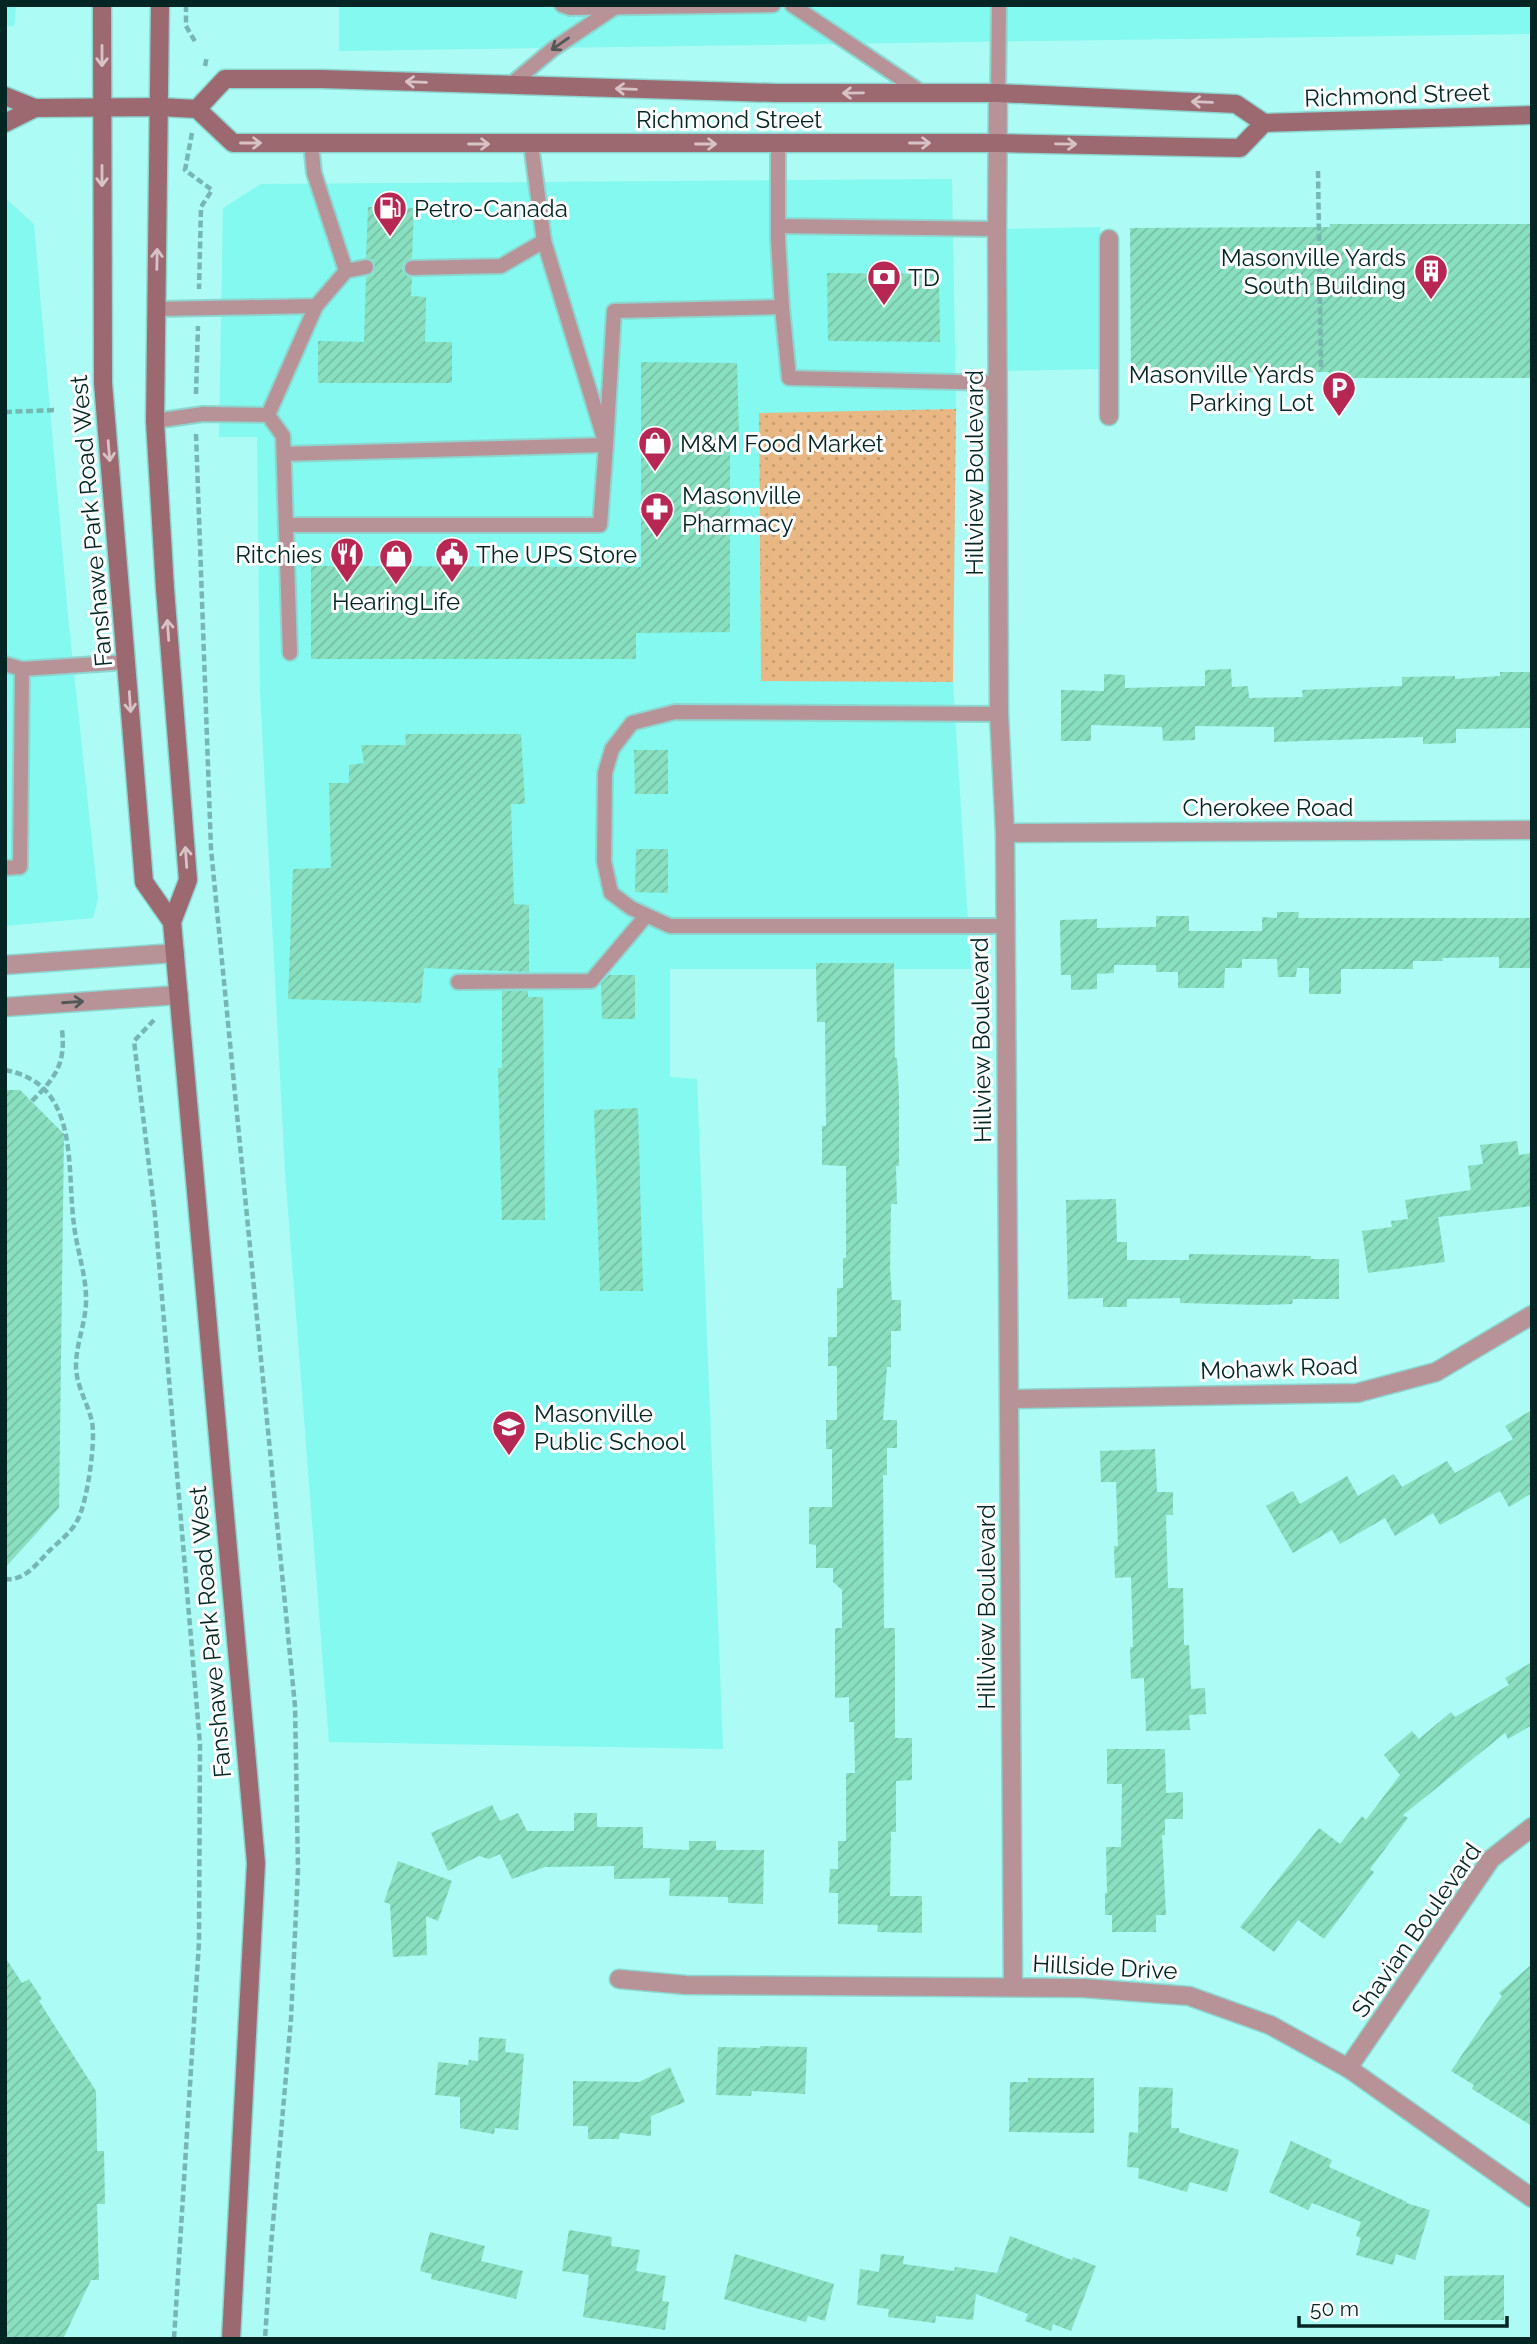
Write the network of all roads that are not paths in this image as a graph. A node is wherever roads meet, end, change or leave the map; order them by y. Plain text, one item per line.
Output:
1 (102, 5) edge
2 (160, 5) edge
3 (562, 5) edge
4 (772, 5) edge
5 (792, 5) edge
6 (999, 5) edge
7 (615, 8) junction
8 (509, 86) junction
9 (921, 92) junction
10 (998, 93) junction
11 (5, 96) edge
12 (102, 107) junction
13 (159, 107) junction
14 (35, 108) junction
15 (197, 109) junction
16 (1532, 115) edge
17 (5, 123) edge
18 (1264, 123) junction
19 (311, 143) junction
20 (997, 143) junction
21 (531, 144) junction
22 (778, 144) junction
23 (778, 226) junction
24 (996, 229) junction
25 (1109, 239) dead end
26 (544, 241) junction
27 (366, 267) dead end
28 (412, 268) dead end
29 (346, 271) junction
30 (316, 306) junction
31 (782, 307) junction
32 (156, 309) junction
33 (998, 383) junction
34 (268, 415) junction
35 (1109, 416) dead end
36 (155, 421) junction
37 (606, 445) junction
38 (284, 454) junction
39 (286, 525) junction
40 (290, 653) dead end
41 (127, 662) junction
42 (5, 664) edge
43 (22, 669) junction
44 (999, 714) junction
45 (1532, 830) edge
46 (1004, 833) junction
47 (5, 868) edge
48 (646, 916) junction
49 (172, 922) junction
50 (1003, 926) junction
51 (175, 953) junction
52 (5, 965) edge
53 (458, 982) dead end
54 (179, 995) junction
55 (5, 1007) edge
56 (1532, 1315) edge
57 (1010, 1399) junction
58 (1532, 1827) edge
59 (619, 1979) dead end
60 (1013, 1987) junction
61 (1348, 2068) junction
62 (1532, 2198) edge
63 (230, 2339) edge

1 -> 12 main road, Fanshawe Park Road West
2 - 13 main road, Fanshawe Park Road West
3 - 7 lane
4 - 7 lane
5 - 9 lane
6 - 10 lane
7 -> 8 lane
9 -> 8 main road, Richmond Street
8 -> 15 main road, Richmond Street
9 - 10 main road, Richmond Street
18 -> 10 main road, Richmond Street
10 - 20 street, Hillview Boulevard
11 - 14 main road
12 - 13 main road
12 - 14 main road
12 -> 41 main road, Fanshawe Park Road West
13 - 15 main road
32 -> 13 main road, Fanshawe Park Road West
14 - 17 main road
15 -> 19 main road, Richmond Street
16 - 18 main road, Richmond Street
20 -> 18 main road, Richmond Street
19 -> 21 main road, Richmond Street
19 - 29 lane
22 -> 20 main road, Richmond Street
20 - 24 street, Hillview Boulevard
21 -> 22 main road, Richmond Street
21 - 26 lane
22 - 23 lane
23 - 24 lane
23 - 31 lane
24 - 33 street, Hillview Boulevard
25 - 35 street
26 - 28 lane
26 - 37 lane
27 - 29 lane
29 - 30 lane
30 - 32 lane
30 - 34 lane
31 - 33 lane
31 - 37 lane
32 - 36 main road, Fanshawe Park Road West
33 - 44 street, Hillview Boulevard
34 - 36 lane
34 - 38 lane
49 -> 36 main road, Fanshawe Park Road West
37 - 38 lane
37 - 39 lane
38 - 39 lane
39 - 40 lane
41 - 43 lane
41 -> 49 main road, Fanshawe Park Road West
42 - 43 lane
43 - 47 lane
44 - 46 street, Hillview Boulevard
44 - 48 lane
45 - 46 street, Cherokee Road
46 - 50 street, Hillview Boulevard
48 - 50 lane
48 - 53 lane
49 - 51 main road, Fanshawe Park Road West
50 - 57 street, Hillview Boulevard
51 - 52 street
51 - 54 main road, Fanshawe Park Road West
55 -> 54 street
54 - 63 main road, Fanshawe Park Road West
56 - 57 street, Mohawk Road
57 - 60 street, Hillview Boulevard
58 - 61 street, Shavian Boulevard
59 - 60 street, Hillside Drive
60 - 61 street, Hillside Drive
61 - 62 street, Hillside Drive

